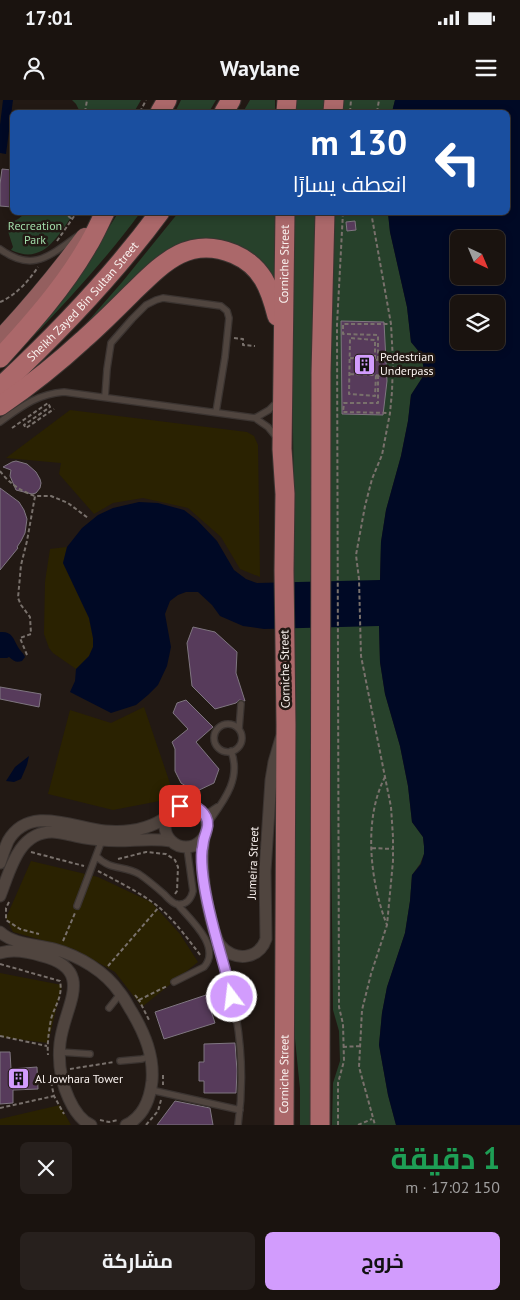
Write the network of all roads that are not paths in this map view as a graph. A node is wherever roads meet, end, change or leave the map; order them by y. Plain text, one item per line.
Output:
1 (158, 215) edge
2 (285, 215) edge
3 (325, 215) edge
4 (95, 222) edge
5 (0, 249) edge
6 (0, 339) edge
7 (283, 341) junction
8 (0, 358) edge
9 (0, 388) edge
10 (284, 392) junction
11 (105, 397) junction
12 (0, 406) edge
13 (216, 412) junction
14 (255, 418) junction
15 (0, 422) edge
16 (282, 449) junction
17 (241, 704) dead end
18 (286, 725) junction
19 (239, 729) junction
20 (232, 751) junction
21 (168, 816) junction
22 (206, 819) junction
23 (204, 838) junction
24 (102, 840) junction
25 (171, 841) junction
26 (187, 848) junction
27 (96, 856) junction
28 (0, 863) edge
29 (5, 898) edge
30 (174, 902) junction
31 (77, 906) road end
32 (0, 932) edge
33 (217, 938) junction
34 (0, 953) edge
35 (174, 982) road end
36 (120, 993) junction
37 (109, 1008) dead end
38 (60, 1052) junction
39 (90, 1054) dead end
40 (151, 1056) junction
41 (120, 1061) road end
42 (151, 1090) junction
43 (284, 1090) junction
44 (240, 1110) junction
45 (93, 1122) edge
46 (123, 1122) edge
47 (238, 1125) edge
48 (284, 1125) edge
49 (296, 1125) edge
50 (320, 1125) edge

1 - 9 highway, Sheikh Zayed Bin Sultan Street
2 - 7 highway, Corniche Street
3 - 50 highway
4 - 5 lane
4 - 6 main road
4 - 8 highway
7 - 10 highway, Corniche Street
7 - 12 highway
10 - 14 lane
10 - 16 highway, Corniche Street
11 - 13 lane
11 - 13 lane
11 - 15 lane
13 - 14 lane
14 - 16 lane
16 - 18 highway, Corniche Street
17 - 19 lane
18 - 33 street, Jumeira Street
18 - 43 highway, Corniche Street
19 - 20 lane
19 - 20 lane
20 - 22 lane
21 - 22 street
21 - 25 street
21 - 28 street
22 - 23 street
23 - 26 street
23 - 33 street
24 - 25 street
24 - 27 lane
24 - 29 street
25 - 26 street
26 - 30 lane
27 - 30 lane
27 - 31 lane
30 - 35 lane
32 - 36 street
33 - 44 lane
34 - 38 street
36 - 37 lane
36 - 40 street
38 - 39 lane
38 - 45 street
40 - 41 lane
40 - 42 street
42 - 44 lane
42 - 46 street
43 - 48 highway, Corniche Street
43 - 49 highway
44 - 47 lane

